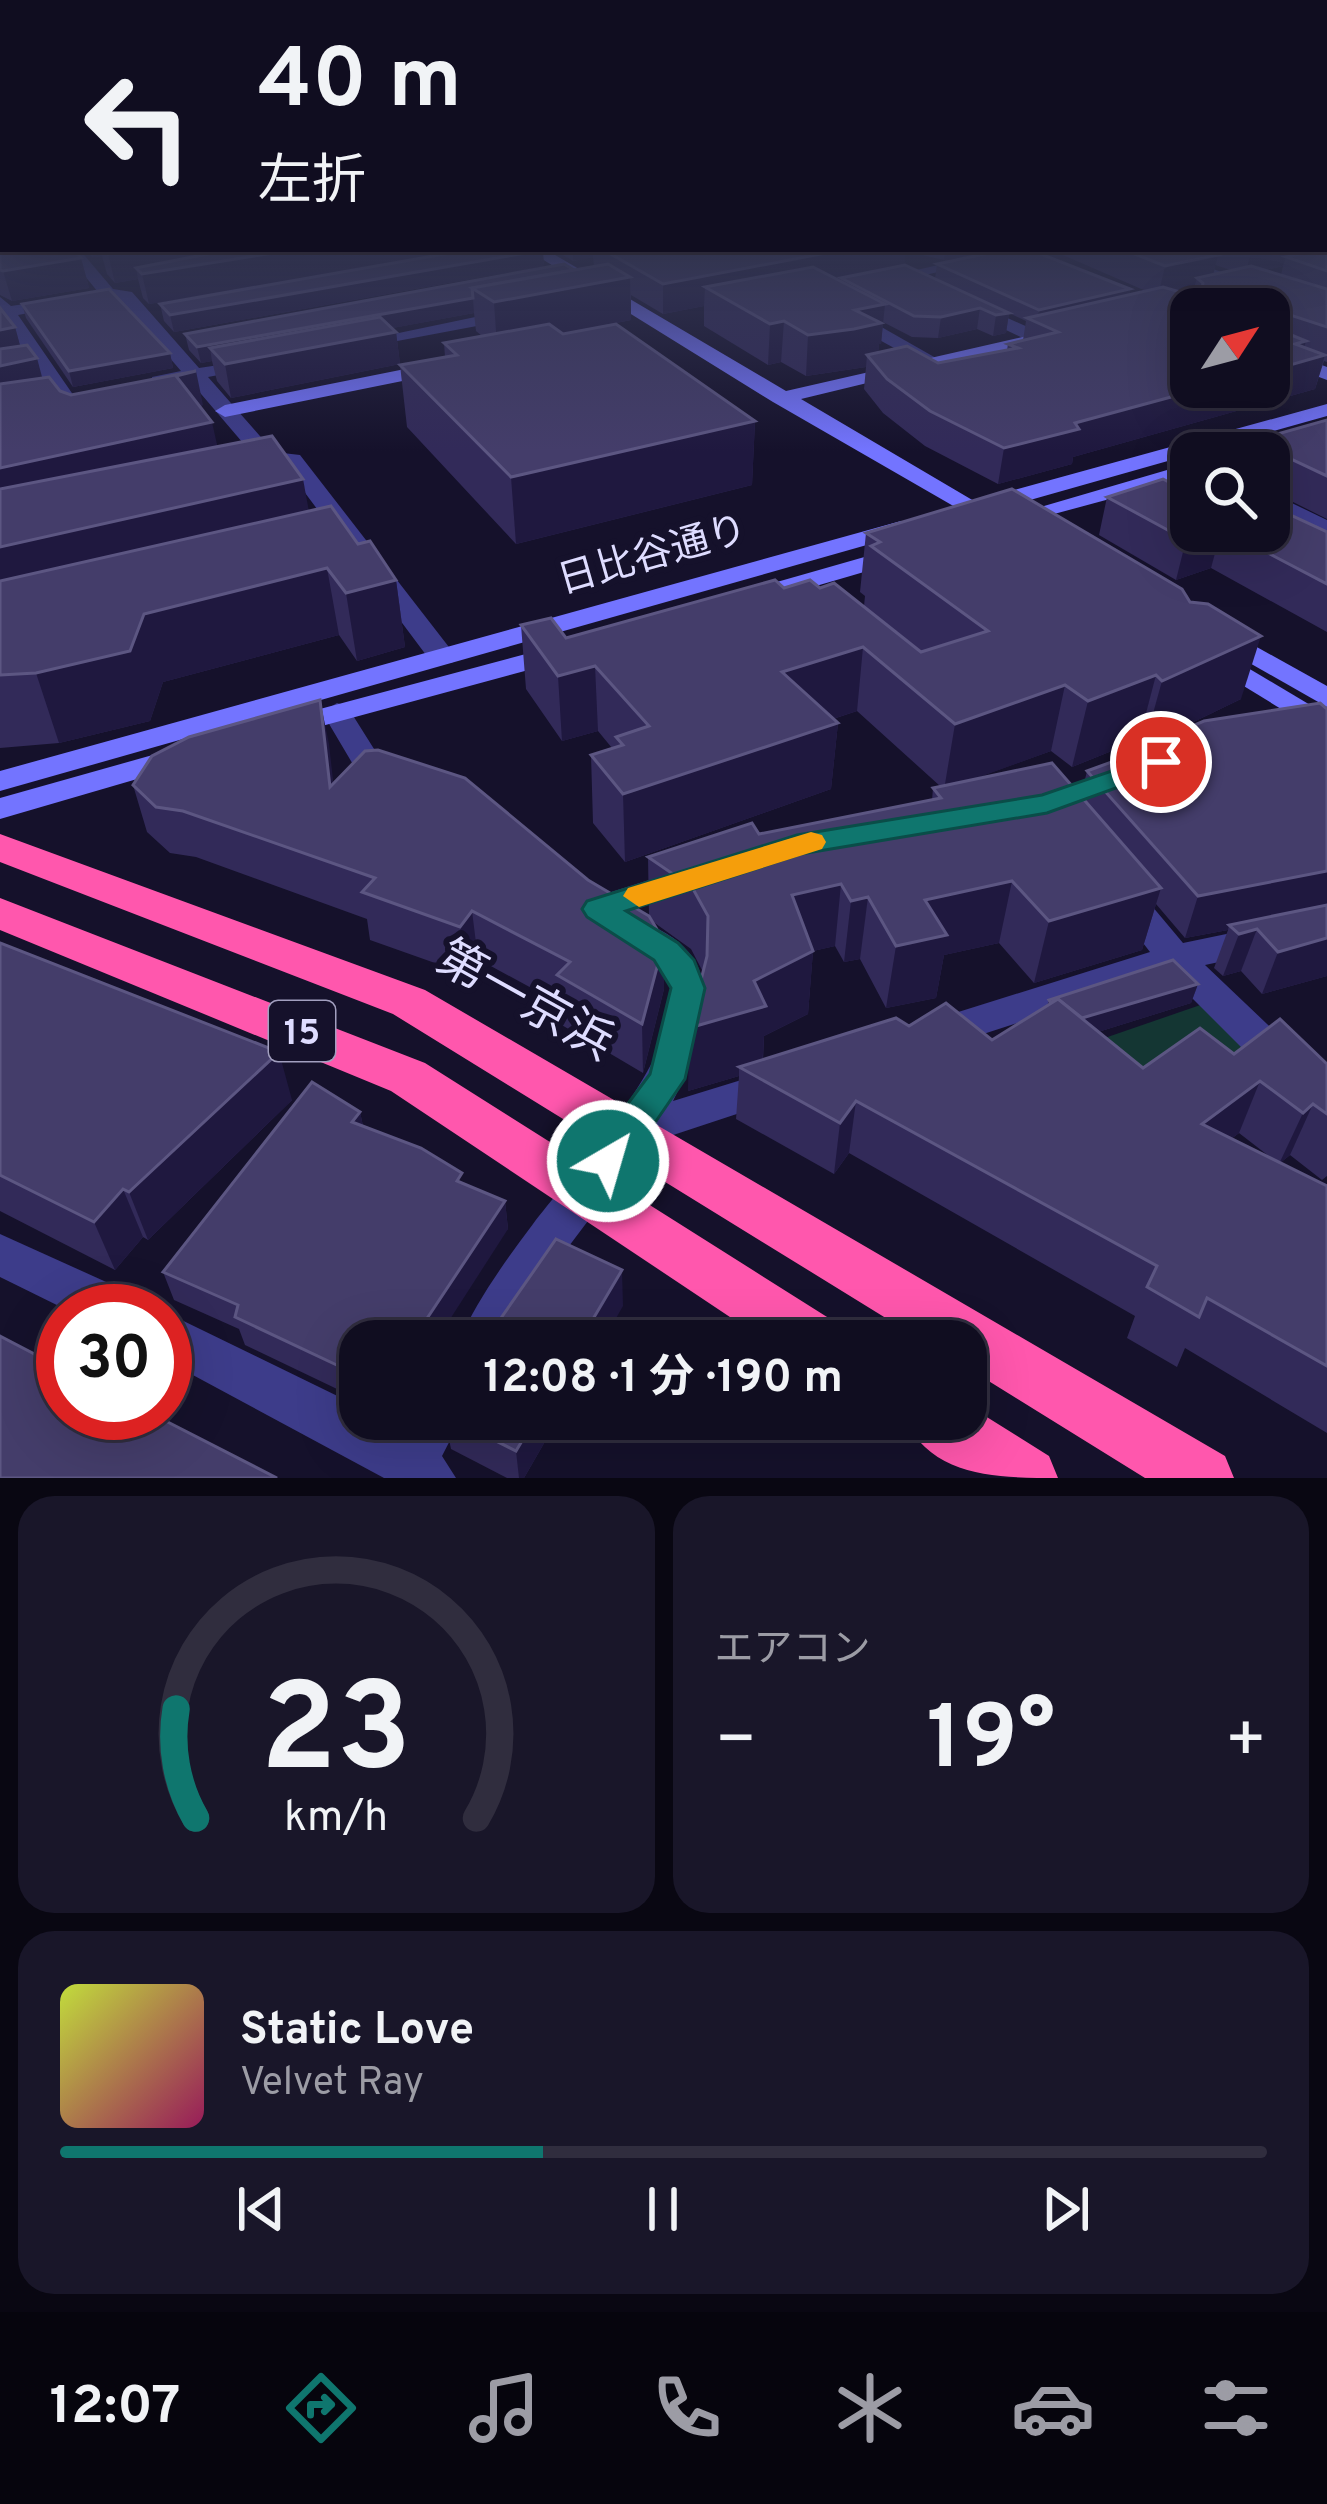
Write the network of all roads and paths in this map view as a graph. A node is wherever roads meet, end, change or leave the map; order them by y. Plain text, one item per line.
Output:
1 (5, 313) edge
2 (149, 313) edge
3 (522, 313) edge
4 (638, 313) edge
5 (844, 313) edge
6 (985, 313) edge
7 (425, 314) edge
8 (694, 317) dead end
9 (657, 325) junction
10 (1080, 326) edge
11 (442, 328) junction
12 (634, 329) dead end
13 (1035, 337) junction
14 (349, 345) edge
15 (469, 355) joint
16 (279, 358) edge
17 (1290, 359) edge
18 (934, 362) junction
19 (45, 366) junction
20 (22, 370) edge
21 (1327, 374) edge
22 (193, 375) junction
23 (137, 385) edge
24 (91, 394) edge
25 (68, 398) junction
26 (780, 398) junction
27 (217, 402) junction
28 (45, 403) edge
29 (160, 404) edge
30 (1327, 410) edge
31 (100, 416) edge
32 (1327, 431) edge
33 (1290, 442) edge
34 (1170, 477) edge
35 (972, 509) junction
36 (1290, 510) edge
37 (1022, 529) junction
38 (1327, 529) edge
39 (362, 554) junction
40 (326, 562) edge
41 (1200, 635) edge
42 (442, 657) junction
43 (1317, 696) edge
44 (337, 712) junction
45 (1258, 720) edge
46 (1327, 728) edge
47 (0, 781) edge
48 (428, 786) edge
49 (0, 809) edge
50 (0, 848) edge
51 (1102, 870) edge
52 (709, 873) edge
53 (8, 924) edge
54 (1327, 926) edge
55 (1175, 958) junction
56 (892, 1048) edge
57 (802, 1077) edge
58 (1327, 1107) edge
59 (631, 1131) junction
60 (584, 1191) junction
61 (0, 1255) edge
62 (61, 1284) edge
63 (497, 1320) edge
64 (783, 1320) edge
65 (913, 1320) edge
66 (192, 1349) edge
67 (987, 1361) edge
68 (429, 1440) edge
69 (968, 1440) edge
70 (420, 1470) edge
71 (1027, 1478) edge
72 (1203, 1478) edge

1 - 19 street
2 - 22 street
3 - 11 street
4 - 9 main road
5 - 18 street
6 - 13 street
7 - 11 street
8 - 9 main road
9 - 12 main road
9 - 26 main road
10 - 13 main road
11 - 14 street
11 - 15 street
13 - 18 main road
15 - 27 main road
16 - 22 street
17 - 21 main road
18 - 26 main road
19 - 20 street
19 - 25 street
22 - 23 street
22 - 27 street
24 - 25 street
25 - 28 street
25 - 31 street
26 - 35 main road
27 - 29 street
27 - 39 street
30 - 35 main road, 日比谷通り
32 - 33 main road
34 - 37 main road, 日比谷通り
35 - 37 main road
35 - 42 main road, 日比谷通り
36 - 38 street
37 - 44 main road, 日比谷通り
39 - 40 street
39 - 42 street
41 - 43 main road
42 - 47 main road, 日比谷通り
43 - 45 street
43 - 46 main road
44 - 48 street
44 - 49 main road, 日比谷通り
50 - 59 highway, 第一京浜 / 15
51 - 55 street
52 - 59 street
53 - 60 highway, 15
54 - 55 street
55 - 56 street
55 - 58 street
57 - 59 street
59 - 60 street
59 - 65 highway, 第一京浜 / 15
60 - 63 street
60 - 64 highway, 15
61 - 62 street
66 - 70 street
67 - 72 highway, 第一京浜 / 15
68 - 70 street
69 - 71 highway

